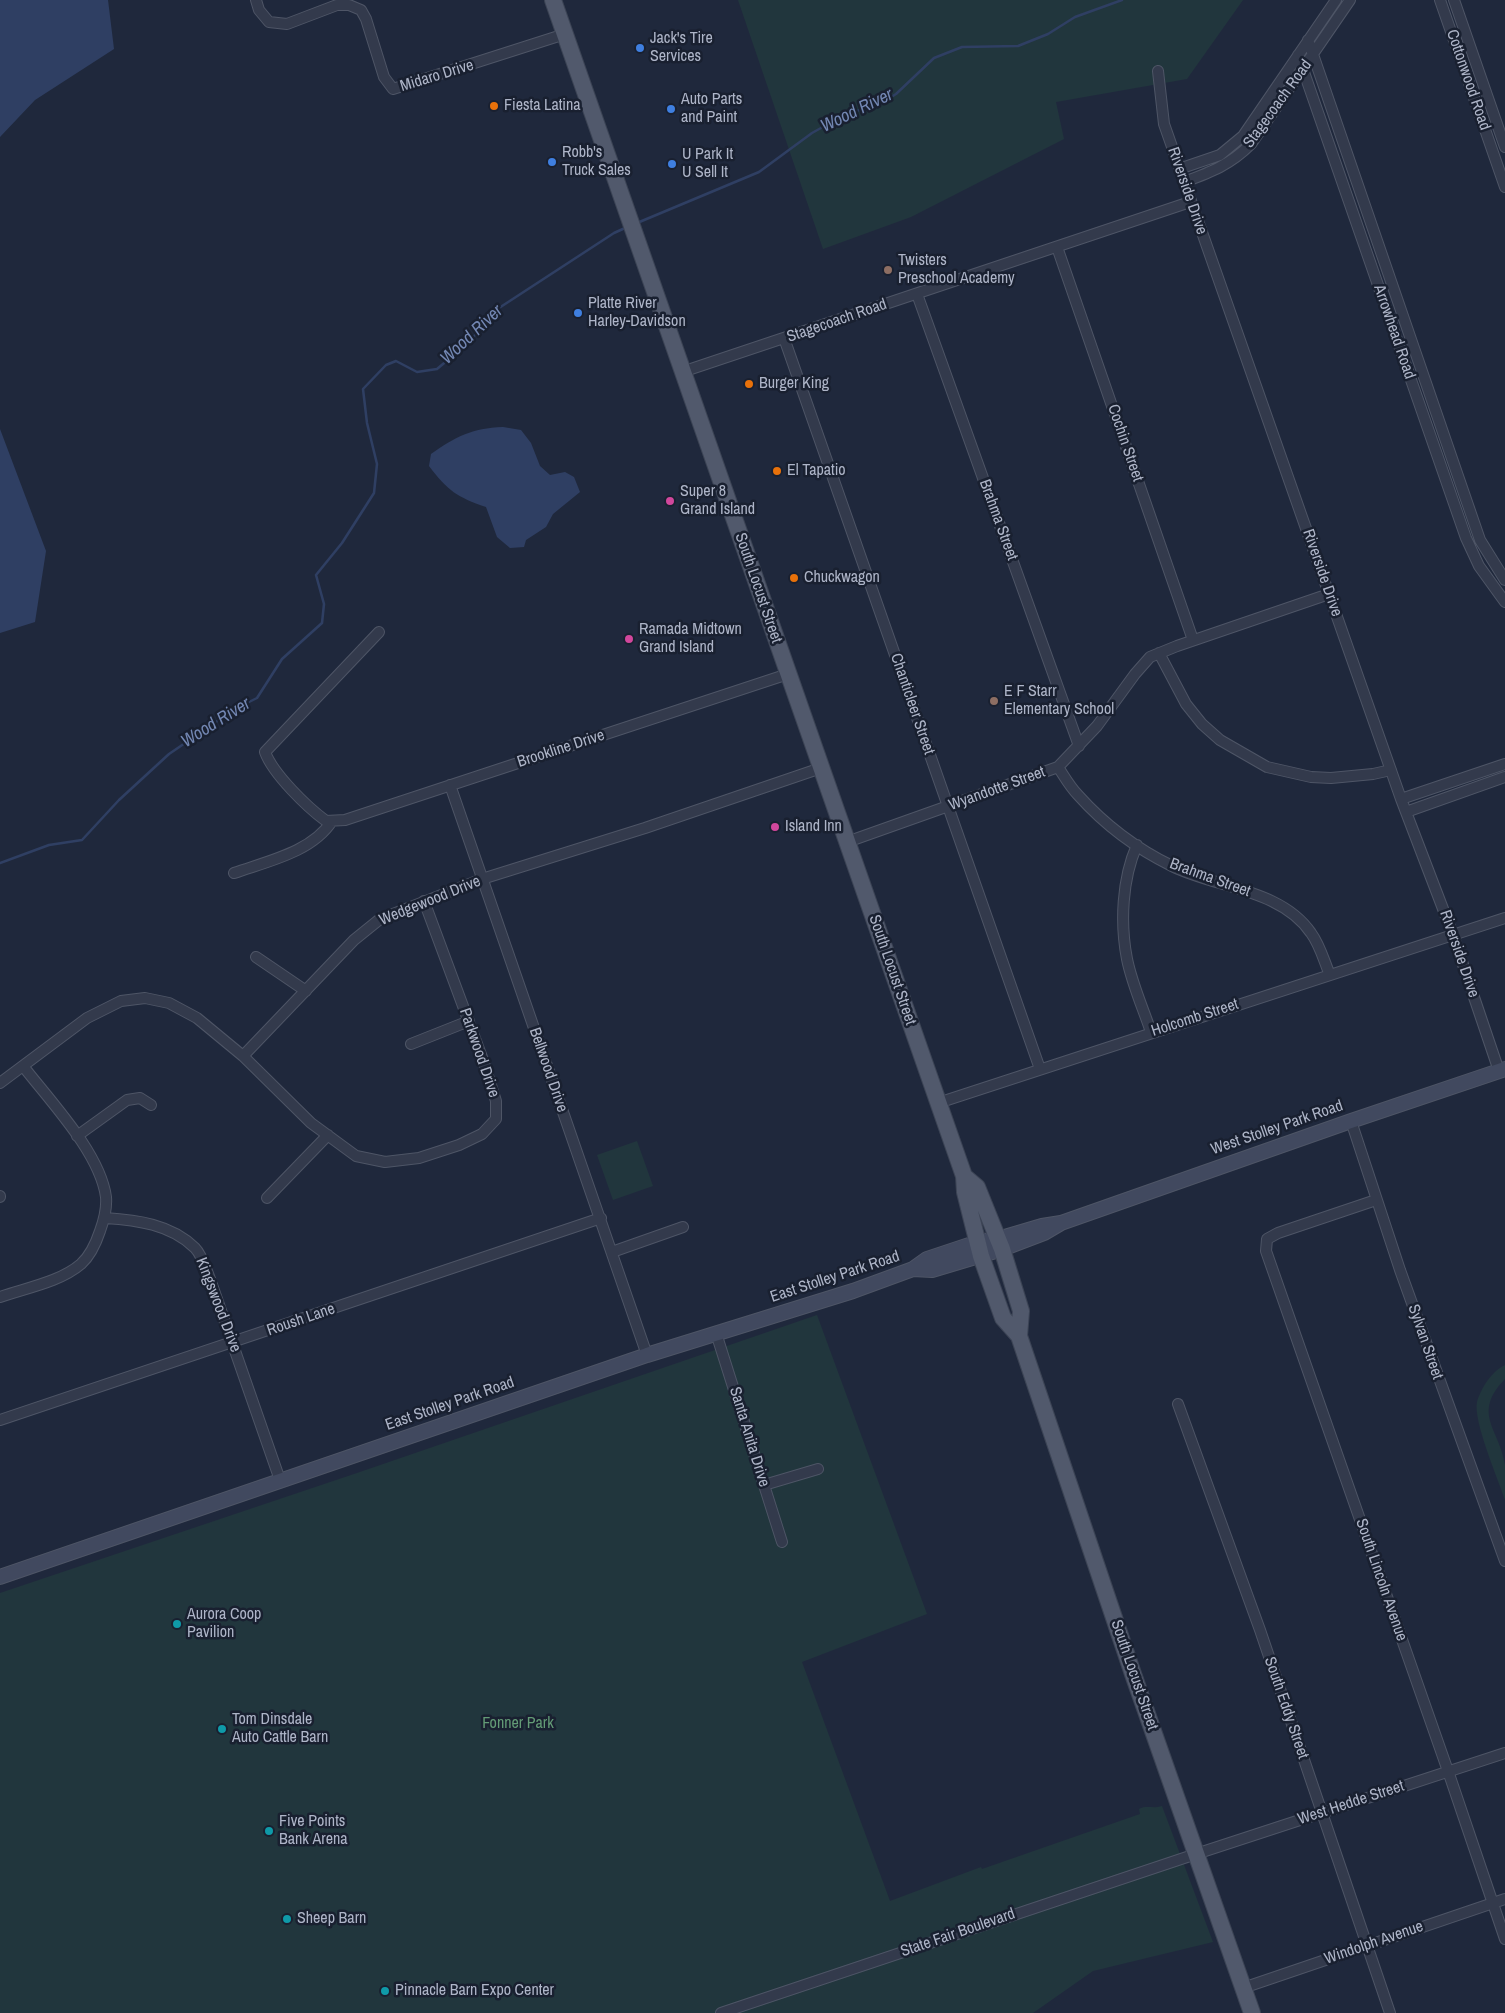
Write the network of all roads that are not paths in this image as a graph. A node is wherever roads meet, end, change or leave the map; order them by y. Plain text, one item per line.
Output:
1 (256, 0) edge
2 (553, 0) edge
3 (1336, 0) edge
4 (1350, 0) edge
5 (1440, 0) edge
6 (1454, 0) edge
7 (565, 34) junction
8 (1308, 40) junction
9 (1298, 55) junction
10 (1313, 55) junction
11 (1303, 70) junction
12 (1158, 71) dead end
13 (1505, 147) edge
14 (1180, 169) junction
15 (1184, 182) junction
16 (1505, 187) edge
17 (1190, 202) junction
18 (1057, 247) junction
19 (917, 294) junction
20 (784, 338) junction
21 (682, 372) junction
22 (1505, 580) edge
23 (1329, 594) junction
24 (1505, 602) edge
25 (379, 632) dead end
26 (1193, 640) junction
27 (1159, 653) junction
28 (788, 674) junction
29 (1079, 746) junction
30 (1505, 764) edge
31 (1058, 767) junction
32 (821, 768) junction
33 (1391, 770) junction
34 (1505, 777) edge
35 (450, 785) junction
36 (1400, 799) junction
37 (948, 807) junction
38 (1406, 812) junction
39 (332, 821) junction
40 (847, 842) junction
41 (1137, 845) junction
42 (234, 873) dead end
43 (482, 879) junction
44 (424, 901) junction
45 (1505, 918) edge
46 (1453, 935) junction
47 (256, 957) dead end
48 (1330, 975) junction
49 (306, 991) junction
50 (468, 1021) junction
51 (1151, 1032) junction
52 (411, 1044) dead end
53 (243, 1056) junction
54 (23, 1066) junction
55 (1040, 1069) junction
56 (1502, 1070) edge
57 (0, 1083) edge
58 (938, 1103) junction
59 (151, 1105) dead end
60 (1351, 1120) junction
61 (328, 1135) junction
62 (77, 1136) junction
63 (964, 1176) junction
64 (267, 1198) dead end
65 (1376, 1200) junction
66 (105, 1218) junction
67 (601, 1218) junction
68 (683, 1227) dead end
69 (1000, 1244) junction
70 (980, 1249) junction
71 (612, 1252) junction
72 (0, 1297) edge
73 (716, 1333) junction
74 (1019, 1336) junction
75 (233, 1343) junction
76 (648, 1355) junction
77 (1178, 1404) dead end
78 (0, 1420) edge
79 (818, 1469) dead end
80 (280, 1480) junction
81 (764, 1485) junction
82 (782, 1542) dead end
83 (1505, 1561) edge
84 (0, 1577) edge
85 (1505, 1753) edge
86 (1448, 1771) junction
87 (1322, 1812) junction
88 (1196, 1854) junction
89 (1505, 1899) edge
90 (1493, 1903) junction
91 (1505, 1939) edge
92 (1368, 1946) junction
93 (1243, 1988) junction
94 (720, 2013) edge
95 (1252, 2013) edge
96 (1390, 2013) edge

1 - 7 street, Midaro Drive
2 - 7 main road, South Locust Street
3 - 8 street, Stagecoach Road
4 - 10 street, Stagecoach Road
5 - 16 street, Cottonwood Road
6 - 13 street, Cottonwood Road
7 - 21 main road, South Locust Street
8 - 9 street, Stagecoach Road
8 - 10 street, Arrowhead Road
9 - 11 street, Arrowhead Road
9 - 14 street, Stagecoach Road
10 - 11 street, Stagecoach Road
10 - 22 street, Arrowhead Road
11 - 15 street, Stagecoach Road
11 - 24 street, Arrowhead Road
12 - 14 street, Riverside Drive
14 - 15 street, Riverside Drive
15 - 17 street, Riverside Drive
17 - 18 street, Stagecoach Road
17 - 23 street, Riverside Drive
18 - 19 street, Stagecoach Road
18 - 26 street, Cochin Street
19 - 20 street, Stagecoach Road
19 - 29 street, Brahma Street
20 - 21 street, Stagecoach Road
20 - 37 street, Chanticleer Street
21 - 28 main road, South Locust Street
23 - 26 street, Wyandotte Street
23 - 33 street, Riverside Drive
25 - 39 street
26 - 27 street, Wyandotte Street
27 - 29 street, Wyandotte Street
27 - 33 street
28 - 32 main road, South Locust Street
28 - 35 street, Brookline Drive
29 - 31 street, Wyandotte Street
30 - 36 street
31 - 37 street, Wyandotte Street
31 - 41 street, Brahma Street
32 - 40 main road, South Locust Street
32 - 43 street, Wedgewood Drive
33 - 36 street, Riverside Drive
34 - 38 street
35 - 39 street, Brookline Drive
35 - 43 street, Bellwood Drive
36 - 38 street, Riverside Drive
37 - 40 street, Wyandotte Street
37 - 55 street, Chanticleer Street
38 - 46 street, Riverside Drive
39 - 42 street
40 - 58 main road, South Locust Street
41 - 48 street, Brahma Street
41 - 51 street
43 - 44 street, Wedgewood Drive
43 - 67 street, Bellwood Drive
44 - 49 street, Wedgewood Drive
44 - 50 street, Parkwood Drive
45 - 46 street, Holcomb Street
46 - 48 street, Holcomb Street
46 - 56 street, Riverside Drive
47 - 49 street
48 - 51 street, Holcomb Street
49 - 53 street, Wedgewood Drive
50 - 52 street
50 - 61 street, Parkwood Drive
51 - 55 street, Holcomb Street
53 - 54 street
53 - 61 street, Parkwood Drive
54 - 57 street
54 - 62 street
55 - 58 street, Holcomb Street
56 - 60 street, West Stolley Park Road
58 - 63 main road, South Locust Street
59 - 62 street
60 - 65 street, Sylvan Street
60 - 69 street, West Stolley Park Road
61 - 64 street
62 - 66 street
63 - 69 main road, South Locust Street
63 - 70 main road, South Locust Street
65 - 83 street, Sylvan Street
65 - 86 street, South Lincoln Avenue
66 - 72 street
66 - 75 street, Kingswood Drive
67 - 71 street, Bellwood Drive
67 - 75 street, Roush Lane
68 - 71 street
69 - 70 street, West Stolley Park Road
69 - 74 main road, South Locust Street
70 - 73 street, East Stolley Park Road
70 - 74 main road, South Locust Street
71 - 76 street, Bellwood Drive
73 - 76 street, East Stolley Park Road
73 - 81 street, Santa Anita Drive
74 - 88 main road, South Locust Street
75 - 78 street, Roush Lane
75 - 80 street, Kingswood Drive
76 - 80 street, East Stolley Park Road
77 - 87 street, South Eddy Street
79 - 81 street
80 - 84 street, East Stolley Park Road
81 - 82 street, Santa Anita Drive
85 - 86 street, West Hedde Street
86 - 87 street, West Hedde Street
86 - 90 street, South Lincoln Avenue
87 - 88 street, West Hedde Street
87 - 92 street, South Eddy Street
88 - 93 main road, South Locust Street
88 - 94 street, State Fair Boulevard
89 - 90 street, Windolph Avenue
90 - 91 street, South Lincoln Avenue
90 - 92 street, Windolph Avenue
92 - 93 street, Windolph Avenue
92 - 96 street, South Eddy Street
93 - 95 main road, South Locust Street

